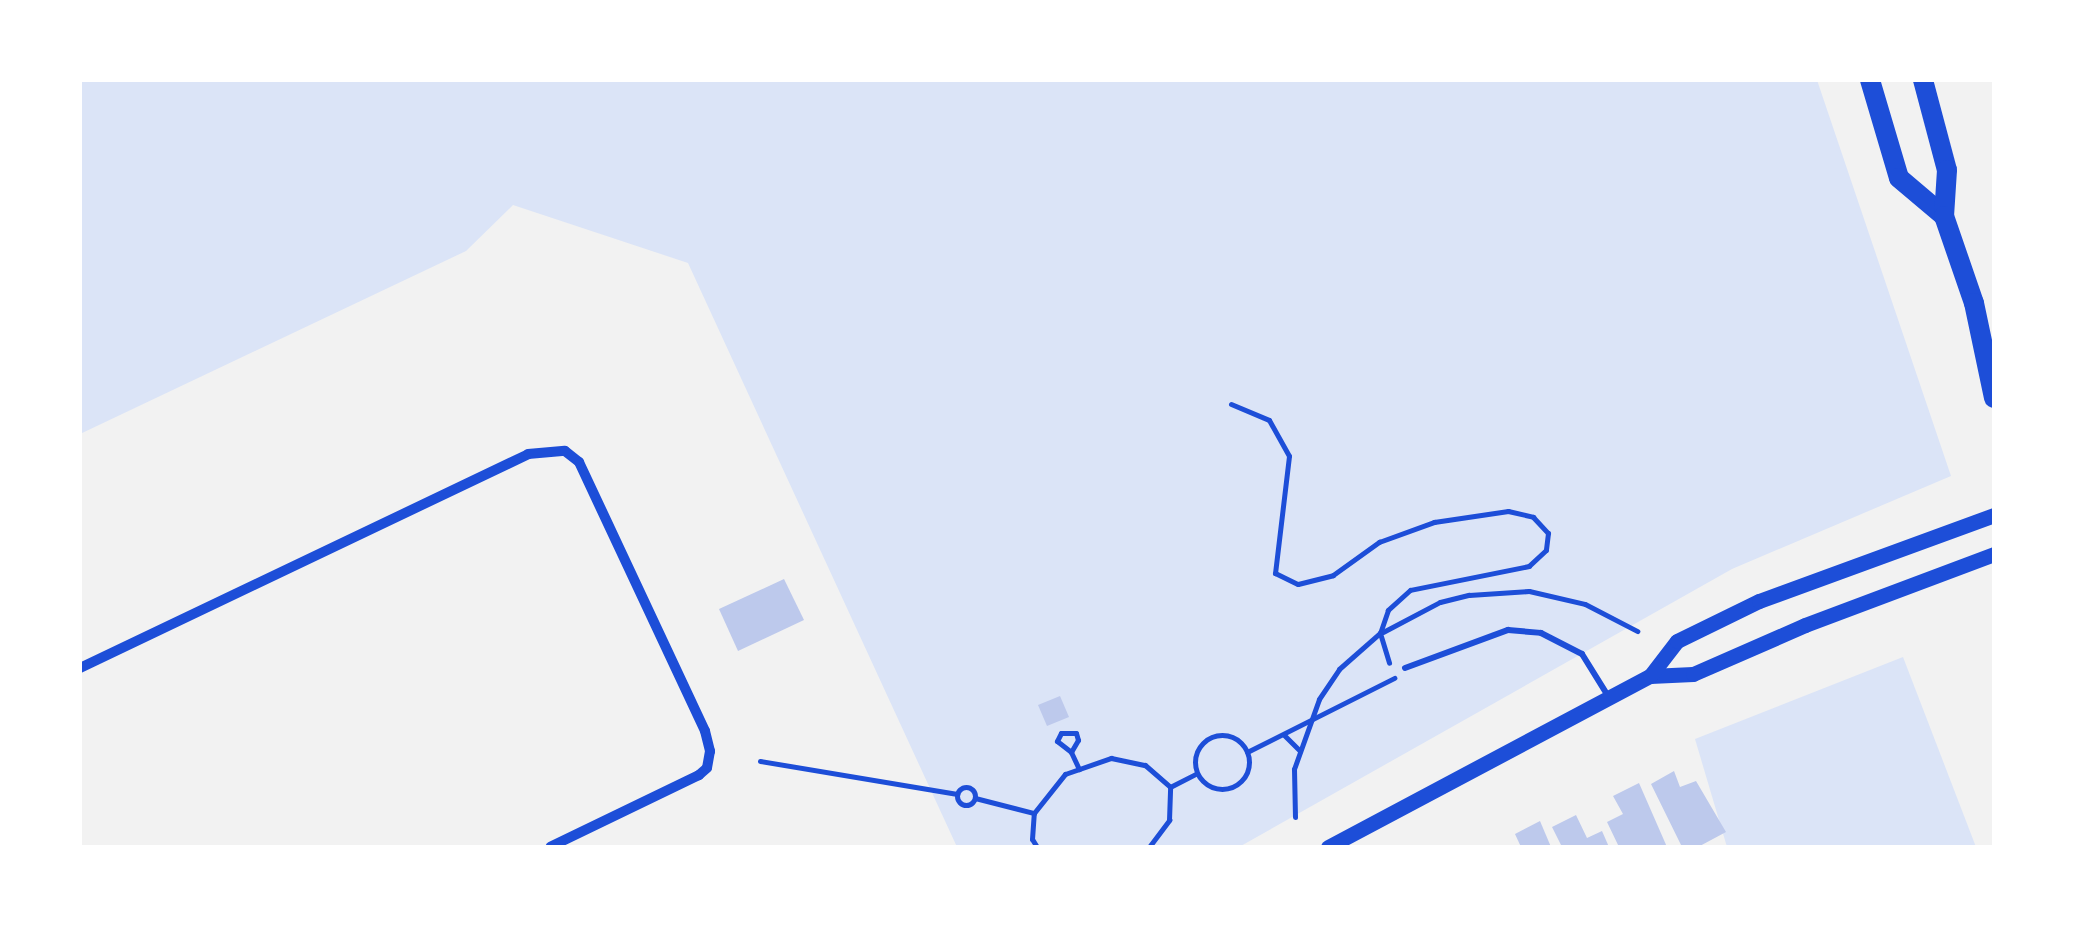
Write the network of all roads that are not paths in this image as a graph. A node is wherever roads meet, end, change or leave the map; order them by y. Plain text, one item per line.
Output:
1 (1870, 80) edge
2 (1922, 80) edge
3 (1944, 216) junction
4 (1994, 398) edge
5 (1994, 515) edge
6 (1994, 554) edge
7 (80, 668) edge
8 (1405, 668) dead end
9 (1650, 676) junction
10 (1609, 698) junction
11 (550, 847) edge
12 (1328, 847) edge

1 - 3 main road
2 - 3 main road
3 - 4 main road
5 - 9 street
6 - 9 street
7 - 11 street
8 - 10 lane
9 - 10 street
10 - 12 street

